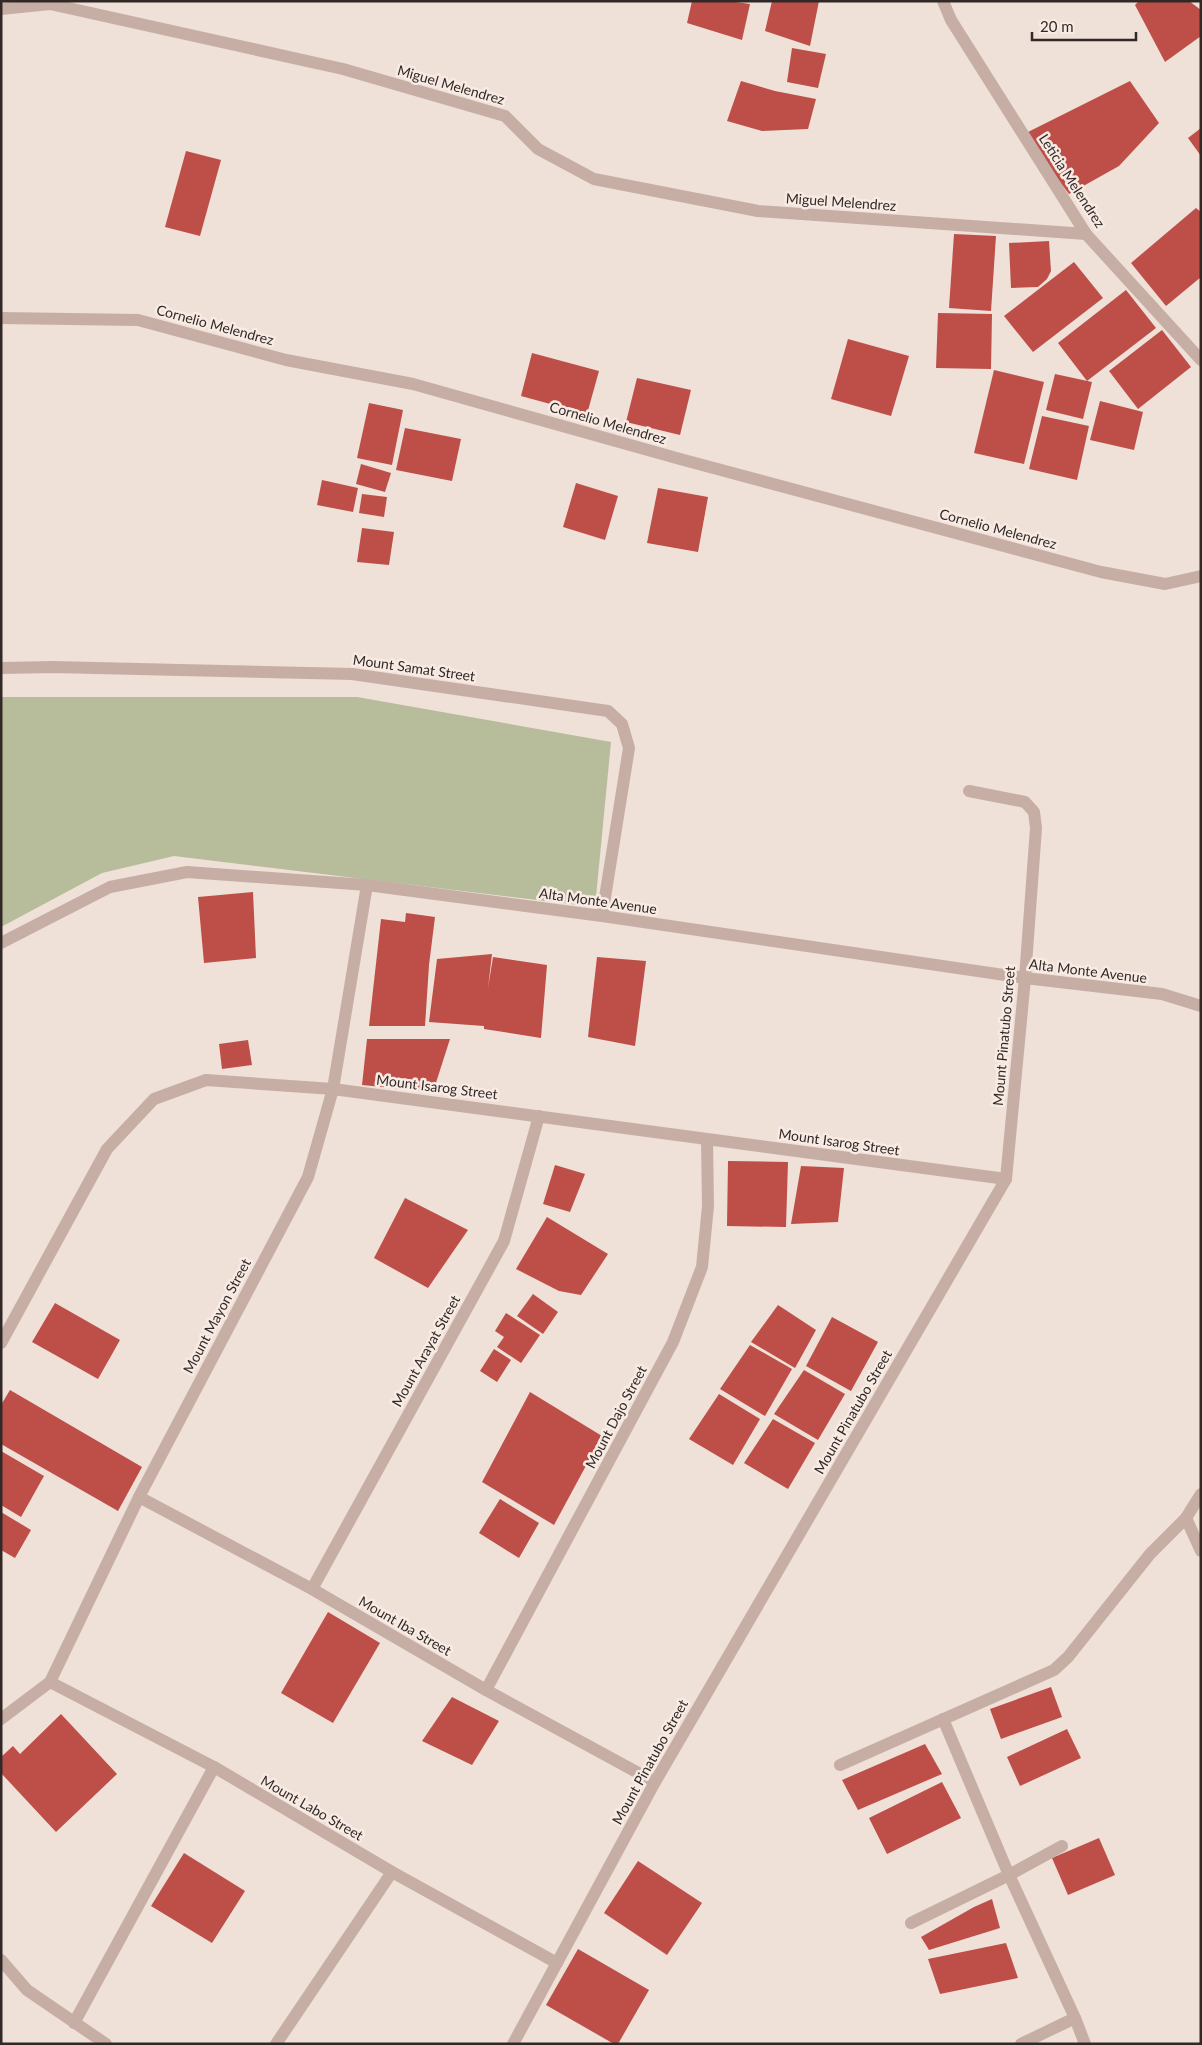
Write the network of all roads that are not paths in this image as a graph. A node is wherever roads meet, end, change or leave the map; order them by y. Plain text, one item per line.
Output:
1 (943, 1) edge
2 (50, 3) edge
3 (1, 9) edge
4 (1086, 234) junction
5 (1, 318) edge
6 (1201, 360) edge
7 (1201, 576) edge
8 (1, 668) edge
9 (969, 791) dead end
10 (367, 885) junction
11 (602, 916) junction
12 (1, 943) edge
13 (1025, 978) junction
14 (1201, 1006) edge
15 (333, 1089) junction
16 (539, 1116) junction
17 (707, 1140) junction
18 (1006, 1179) junction
19 (1, 1343) edge
20 (1201, 1494) edge
21 (139, 1497) junction
22 (1186, 1518) junction
23 (1201, 1551) edge
24 (312, 1589) junction
25 (50, 1682) junction
26 (486, 1690) junction
27 (1, 1719) edge
28 (943, 1719) junction
29 (840, 1765) dead end
30 (214, 1767) junction
31 (655, 1782) junction
32 (1062, 1846) dead end
33 (392, 1872) junction
34 (1009, 1875) junction
35 (911, 1923) dead end
36 (1, 1960) edge
37 (557, 1963) junction
38 (1075, 2018) junction
39 (74, 2023) junction
40 (106, 2044) edge
41 (276, 2044) edge
42 (513, 2044) edge
43 (1021, 2044) edge
44 (1085, 2044) edge

1 - 4 street, Leticia Melendrez
2 - 3 street, Miguel Melendrez
2 - 4 street, Miguel Melendrez
4 - 6 street, Leticia Melendrez
5 - 7 street, Cornelio Melendrez
8 - 11 street, Mount Samat Street
9 - 13 street, Mount Pinatubo Street
10 - 11 street, Alta Monte Avenue
10 - 12 street, Alta Monte Avenue
10 - 15 street, Mount Mayon Street
11 - 13 street, Alta Monte Avenue
13 - 14 street, Alta Monte Avenue
13 - 18 street, Mount Pinatubo Street
15 - 16 street, Mount Isarog Street
15 - 19 street, Mount Isarog Street
15 - 21 street, Mount Mayon Street
16 - 17 street, Mount Isarog Street
16 - 24 street, Mount Arayat Street
17 - 18 street, Mount Isarog Street
17 - 26 street, Mount Dajo Street
18 - 31 street, Mount Pinatubo Street
20 - 22 street
21 - 24 street, Mount Iba Street
21 - 25 street, Mount Mayon Street
22 - 23 street
22 - 28 street
24 - 26 street, Mount Iba Street
25 - 27 street, Mount Mayon Street
25 - 30 street, Mount Labo Street
26 - 31 street, Mount Iba Street
28 - 29 street
28 - 34 street
30 - 33 street, Mount Labo Street
30 - 39 street
31 - 37 street, Mount Pinatubo Street
32 - 34 street
33 - 37 street, Mount Labo Street
33 - 41 street
34 - 35 street
34 - 38 street
36 - 39 street
37 - 42 street, Mount Pinatubo Street
38 - 43 street
38 - 44 street
39 - 40 street

